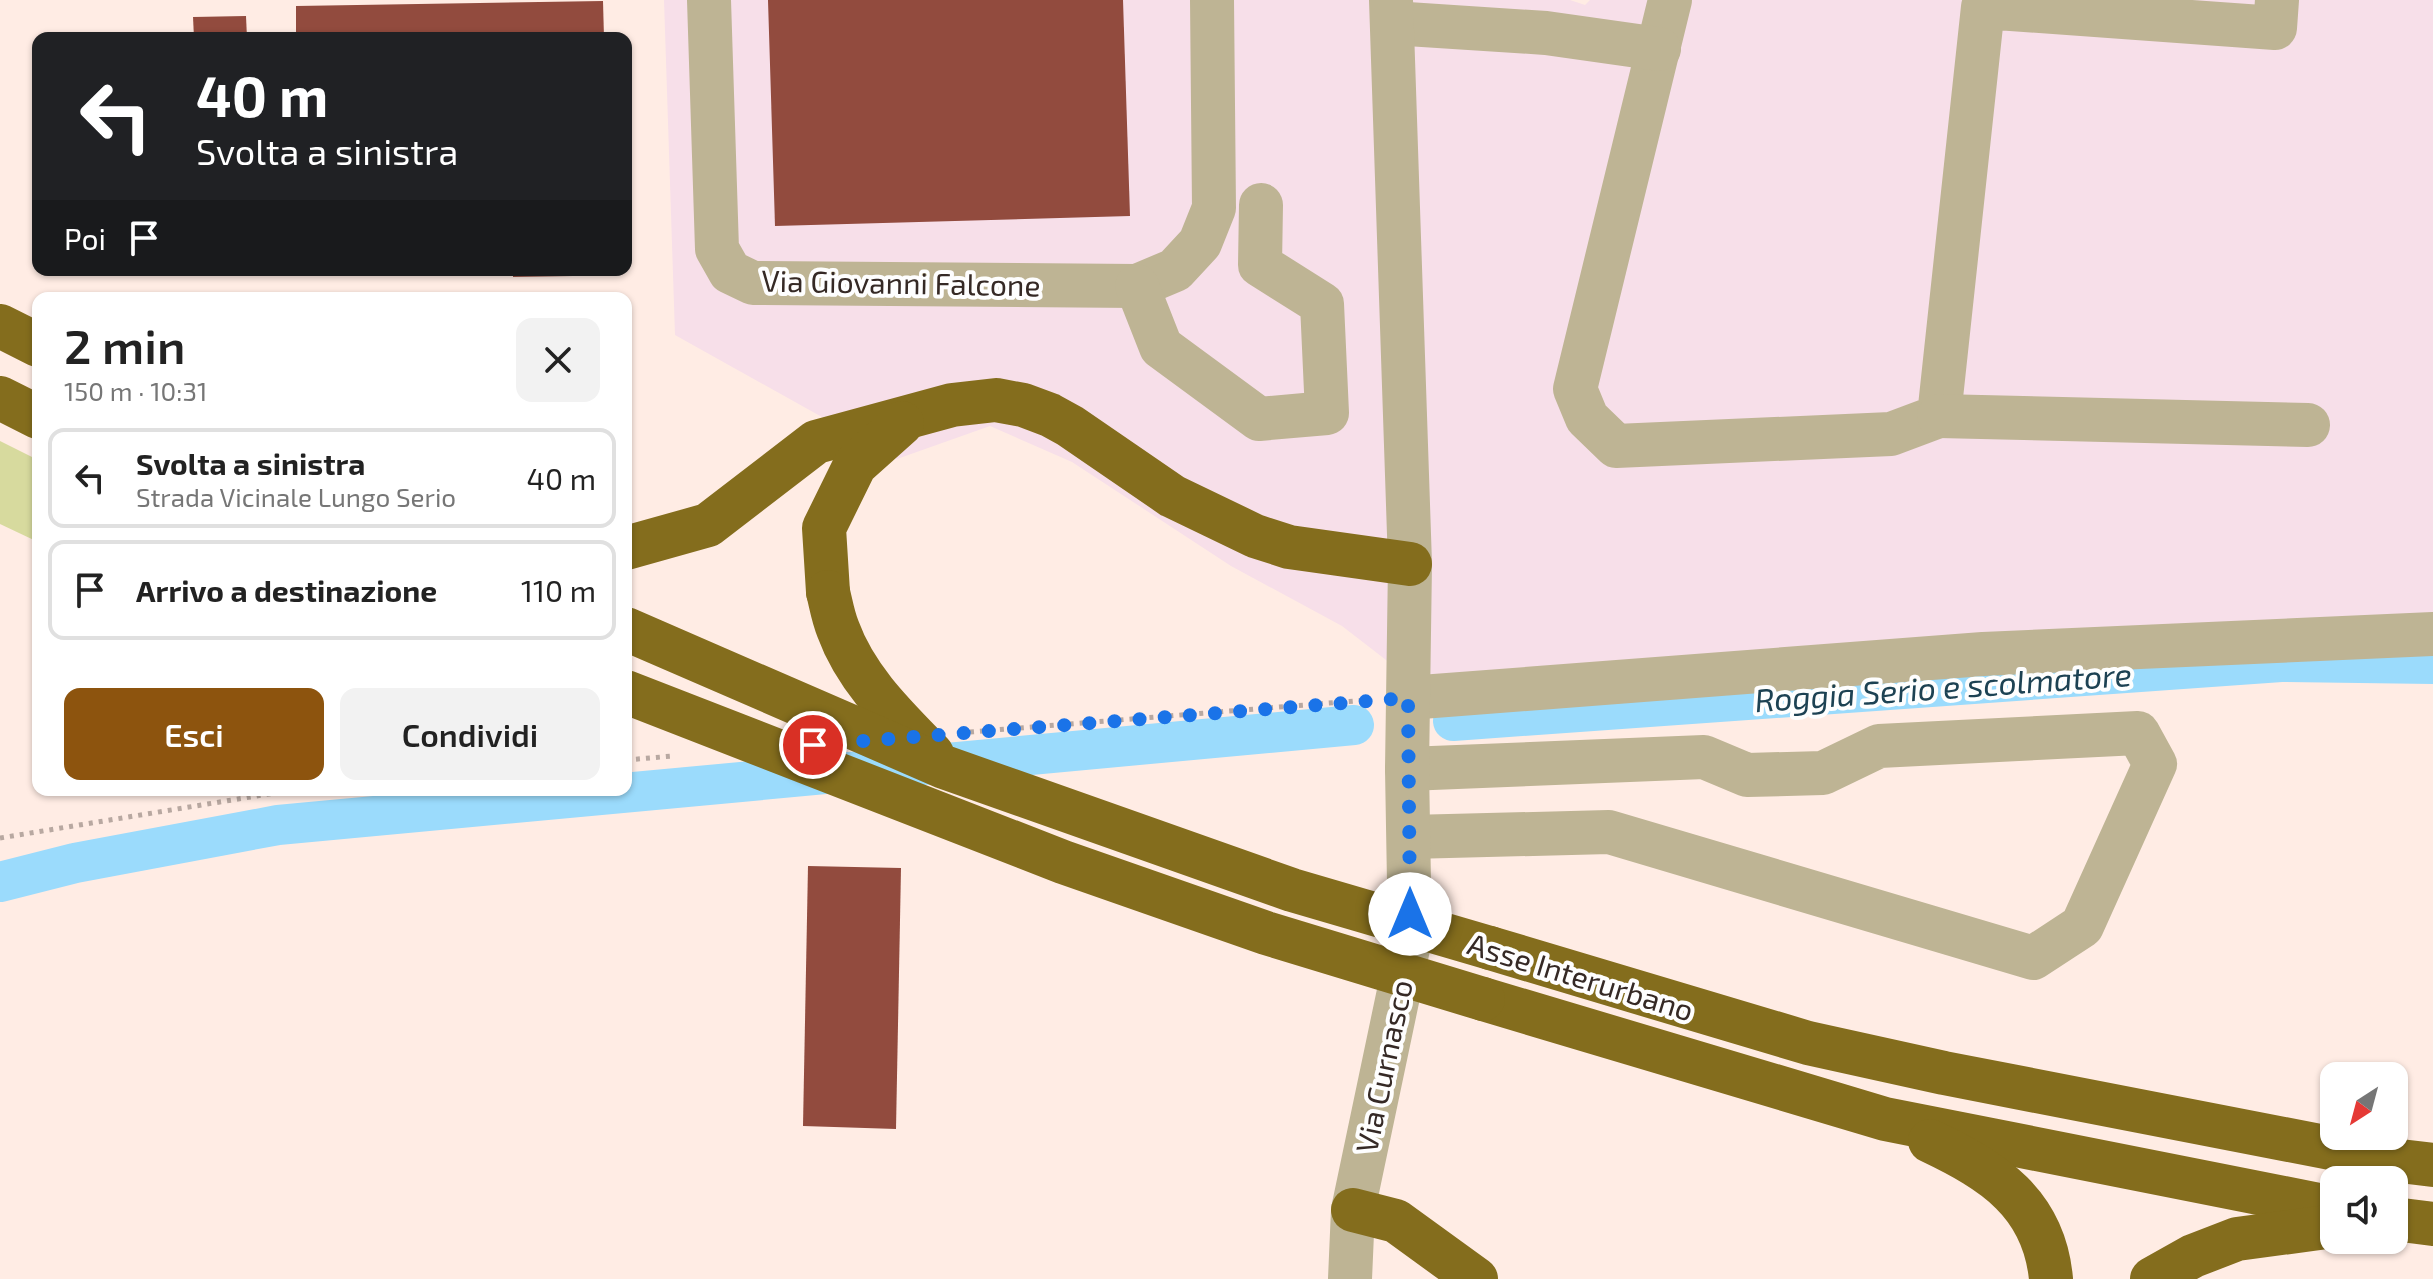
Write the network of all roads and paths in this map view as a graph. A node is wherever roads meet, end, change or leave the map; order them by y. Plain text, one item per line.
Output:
1 (709, 0) edge
2 (1212, 0) edge
3 (1670, 0) edge
4 (2277, 0) edge
5 (1984, 4) edge
6 (1392, 12) edge
7 (1659, 49) junction
8 (1261, 205) dead end
9 (1137, 286) junction
10 (0, 326) edge
11 (32, 342) edge
12 (0, 398) edge
13 (32, 414) edge
14 (1939, 416) junction
15 (907, 419) junction
16 (2308, 425) dead end
17 (632, 546) edge
18 (1410, 564) junction
19 (632, 631) edge
20 (2433, 634) edge
21 (632, 694) edge
22 (1408, 698) junction
23 (952, 750) junction
24 (674, 756) dead end
25 (632, 760) edge
26 (1407, 769) junction
27 (256, 796) edge
28 (1410, 837) junction
29 (0, 838) edge
30 (1885, 1119) junction
31 (2433, 1165) edge
32 (2320, 1205) edge
33 (1353, 1210) junction
34 (2320, 1228) edge
35 (1350, 1279) edge
36 (1476, 1279) edge
37 (2051, 1279) edge
38 (2152, 1279) edge

1 - 9 street, Via Giovanni Falcone
2 - 9 street, Via Giovanni Falcone
3 - 7 street
4 - 5 street
5 - 14 street
6 - 7 street
6 - 18 street, Via Curnasco
7 - 14 street
8 - 9 street
10 - 11 highway
12 - 13 highway
14 - 16 street
15 - 17 highway
15 - 18 highway
15 - 23 highway, bridge
18 - 22 street, Via Curnasco
19 - 23 highway, Asse Interurbano, bridge
20 - 22 street
21 - 30 highway, Asse Interurbano, bridge
22 - 23 path
22 - 26 street, Via Curnasco
23 - 31 highway, Asse Interurbano, bridge
24 - 25 path
26 - 28 street, Via Curnasco
26 - 28 street
27 - 29 path
28 - 33 street, Via Curnasco
30 - 32 highway, Asse Interurbano
30 - 37 highway
33 - 35 street, Via Curnasco
33 - 36 highway
34 - 38 highway

